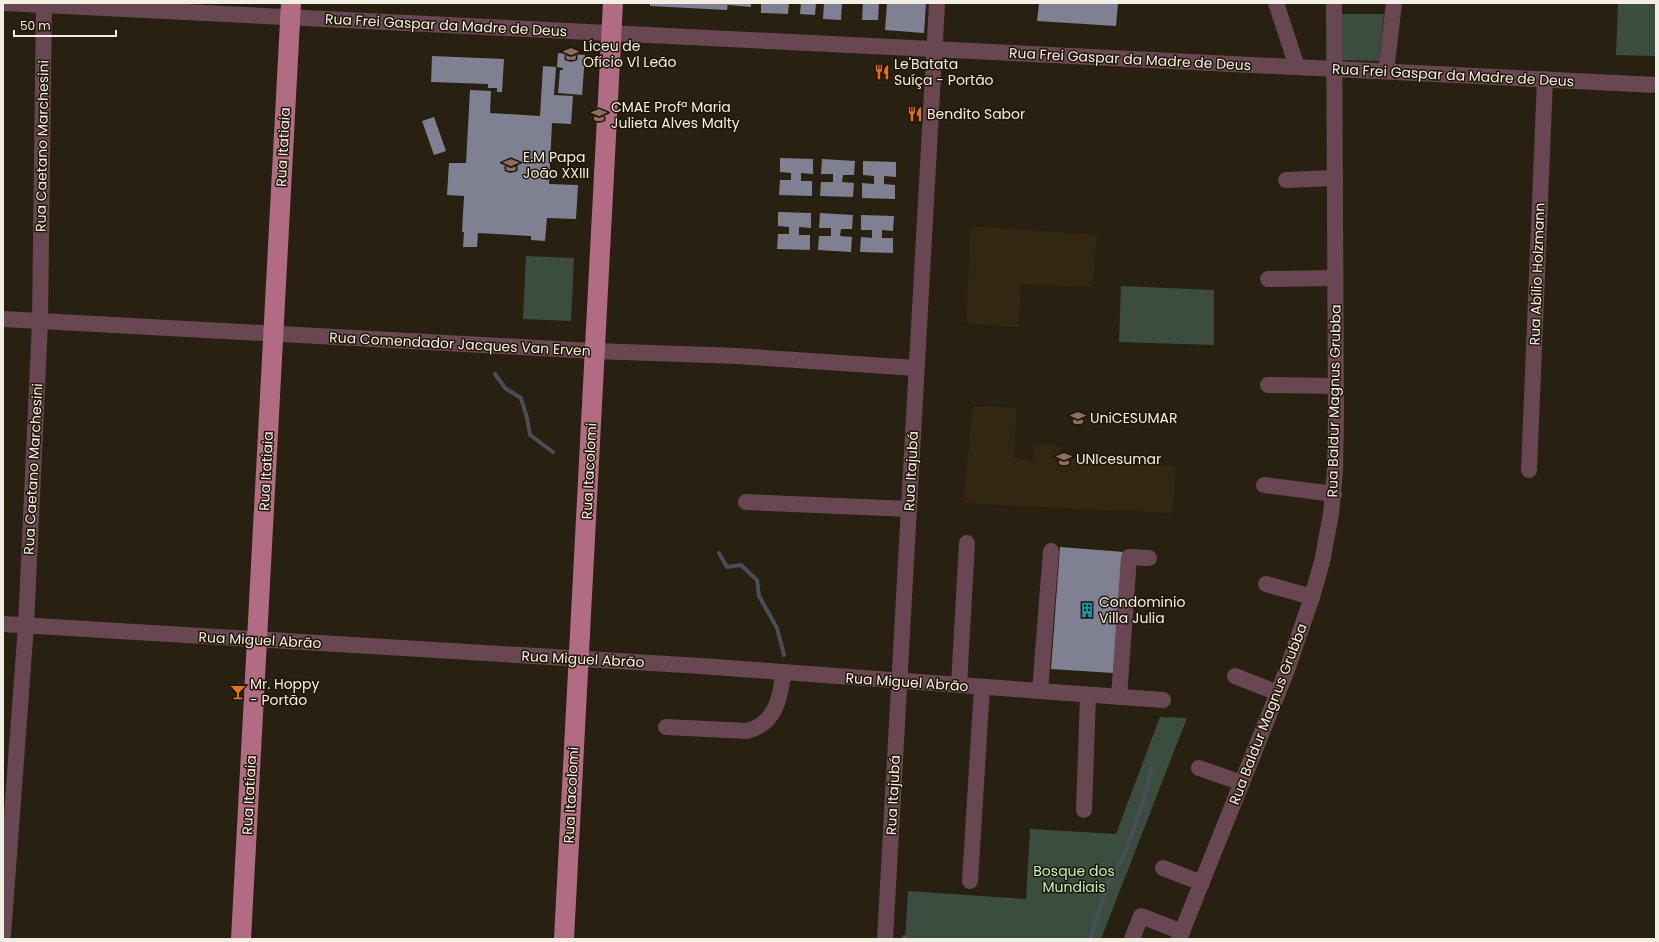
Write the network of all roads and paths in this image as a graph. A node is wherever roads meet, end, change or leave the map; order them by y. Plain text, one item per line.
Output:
1 (4, 3) edge
2 (613, 3) edge
3 (937, 3) edge
4 (1276, 3) edge
5 (1334, 3) edge
6 (1394, 3) edge
7 (44, 4) edge
8 (291, 10) edge
9 (612, 33) junction
10 (934, 49) junction
11 (1297, 67) junction
12 (1334, 69) junction
13 (1386, 71) junction
14 (1545, 79) junction
15 (1656, 85) edge
16 (1335, 178) junction
17 (1286, 180) dead end
18 (1336, 278) junction
19 (1268, 279) dead end
20 (3, 319) edge
21 (40, 322) junction
22 (274, 334) junction
23 (595, 351) junction
24 (916, 368) junction
25 (1268, 385) dead end
26 (1336, 386) junction
27 (1529, 470) dead end
28 (1264, 484) dead end
29 (1334, 494) junction
30 (746, 502) dead end
31 (909, 510) junction
32 (967, 544) dead end
33 (1050, 551) dead end
34 (1149, 558) dead end
35 (1266, 584) dead end
36 (1312, 596) junction
37 (3, 624) edge
38 (26, 626) junction
39 (257, 640) junction
40 (578, 660) junction
41 (783, 672) junction
42 (1235, 676) dead end
43 (899, 681) junction
44 (959, 686) junction
45 (982, 687) junction
46 (1040, 691) junction
47 (1278, 693) junction
48 (1088, 695) junction
49 (1119, 697) junction
50 (1163, 700) dead end
51 (666, 727) dead end
52 (1199, 768) dead end
53 (1242, 783) junction
54 (1084, 810) dead end
55 (1164, 868) dead end
56 (970, 881) dead end
57 (1202, 883) junction
58 (3, 935) edge
59 (1181, 935) edge
60 (241, 939) edge
61 (564, 939) edge
62 (885, 939) edge
63 (1132, 939) edge

1 - 7 street, Rua Frei Gaspar da Madre de Deus
2 - 9 main road, Rua Itacolomi
3 - 10 street, Rua Itajubá
4 - 11 street
5 - 12 street, Rua Baldur Magnus Grubba
6 - 13 street
7 - 8 street, Rua Frei Gaspar da Madre de Deus
7 - 21 street, Rua Caetano Marchesini
8 - 9 street, Rua Frei Gaspar da Madre de Deus
8 - 22 main road, Rua Itatiaia
9 - 10 street, Rua Frei Gaspar da Madre de Deus
9 - 23 main road, Rua Itacolomi
10 - 11 street, Rua Frei Gaspar da Madre de Deus
10 - 24 street, Rua Itajubá
11 - 12 street, Rua Frei Gaspar da Madre de Deus
12 - 13 street, Rua Frei Gaspar da Madre de Deus
12 - 16 street, Rua Baldur Magnus Grubba
13 - 14 street, Rua Frei Gaspar da Madre de Deus
14 - 15 street, Rua Frei Gaspar da Madre de Deus
14 - 27 street, Rua Abílio Holzmann
16 - 17 street
16 - 18 street, Rua Baldur Magnus Grubba
18 - 19 street
18 - 26 street, Rua Baldur Magnus Grubba
20 - 21 street, Rua Comendador Jacques Van Erven
21 - 22 street, Rua Comendador Jacques Van Erven
21 - 38 street, Rua Caetano Marchesini
22 - 23 street, Rua Comendador Jacques Van Erven
22 - 39 main road, Rua Itatiaia
23 - 24 street, Rua Comendador Jacques Van Erven
23 - 40 main road, Rua Itacolomi
24 - 31 street, Rua Itajubá
25 - 26 street
26 - 29 street, Rua Baldur Magnus Grubba
28 - 29 street
29 - 36 street, Rua Baldur Magnus Grubba
30 - 31 street
31 - 43 street, Rua Itajubá
32 - 44 street
33 - 46 street
34 - 49 street
35 - 36 street
36 - 47 street, Rua Baldur Magnus Grubba
37 - 38 street, Rua Miguel Abrão
38 - 39 street, Rua Miguel Abrão
38 - 58 street, Rua Caetano Marchesini
39 - 40 street, Rua Miguel Abrão
39 - 60 main road, Rua Itatiaia
40 - 41 street, Rua Miguel Abrão
40 - 61 main road, Rua Itacolomi
41 - 43 street, Rua Miguel Abrão
41 - 51 street
42 - 47 street
43 - 44 street, Rua Miguel Abrão
43 - 62 street, Rua Itajubá
44 - 45 street, Rua Miguel Abrão
45 - 46 street, Rua Miguel Abrão
45 - 56 street
46 - 48 street, Rua Miguel Abrão
47 - 53 street, Rua Baldur Magnus Grubba
48 - 49 street, Rua Miguel Abrão
48 - 54 street
49 - 50 street, Rua Miguel Abrão
52 - 53 street
53 - 57 street, Rua Baldur Magnus Grubba
55 - 57 street
57 - 59 street, Rua Baldur Magnus Grubba
59 - 63 street

